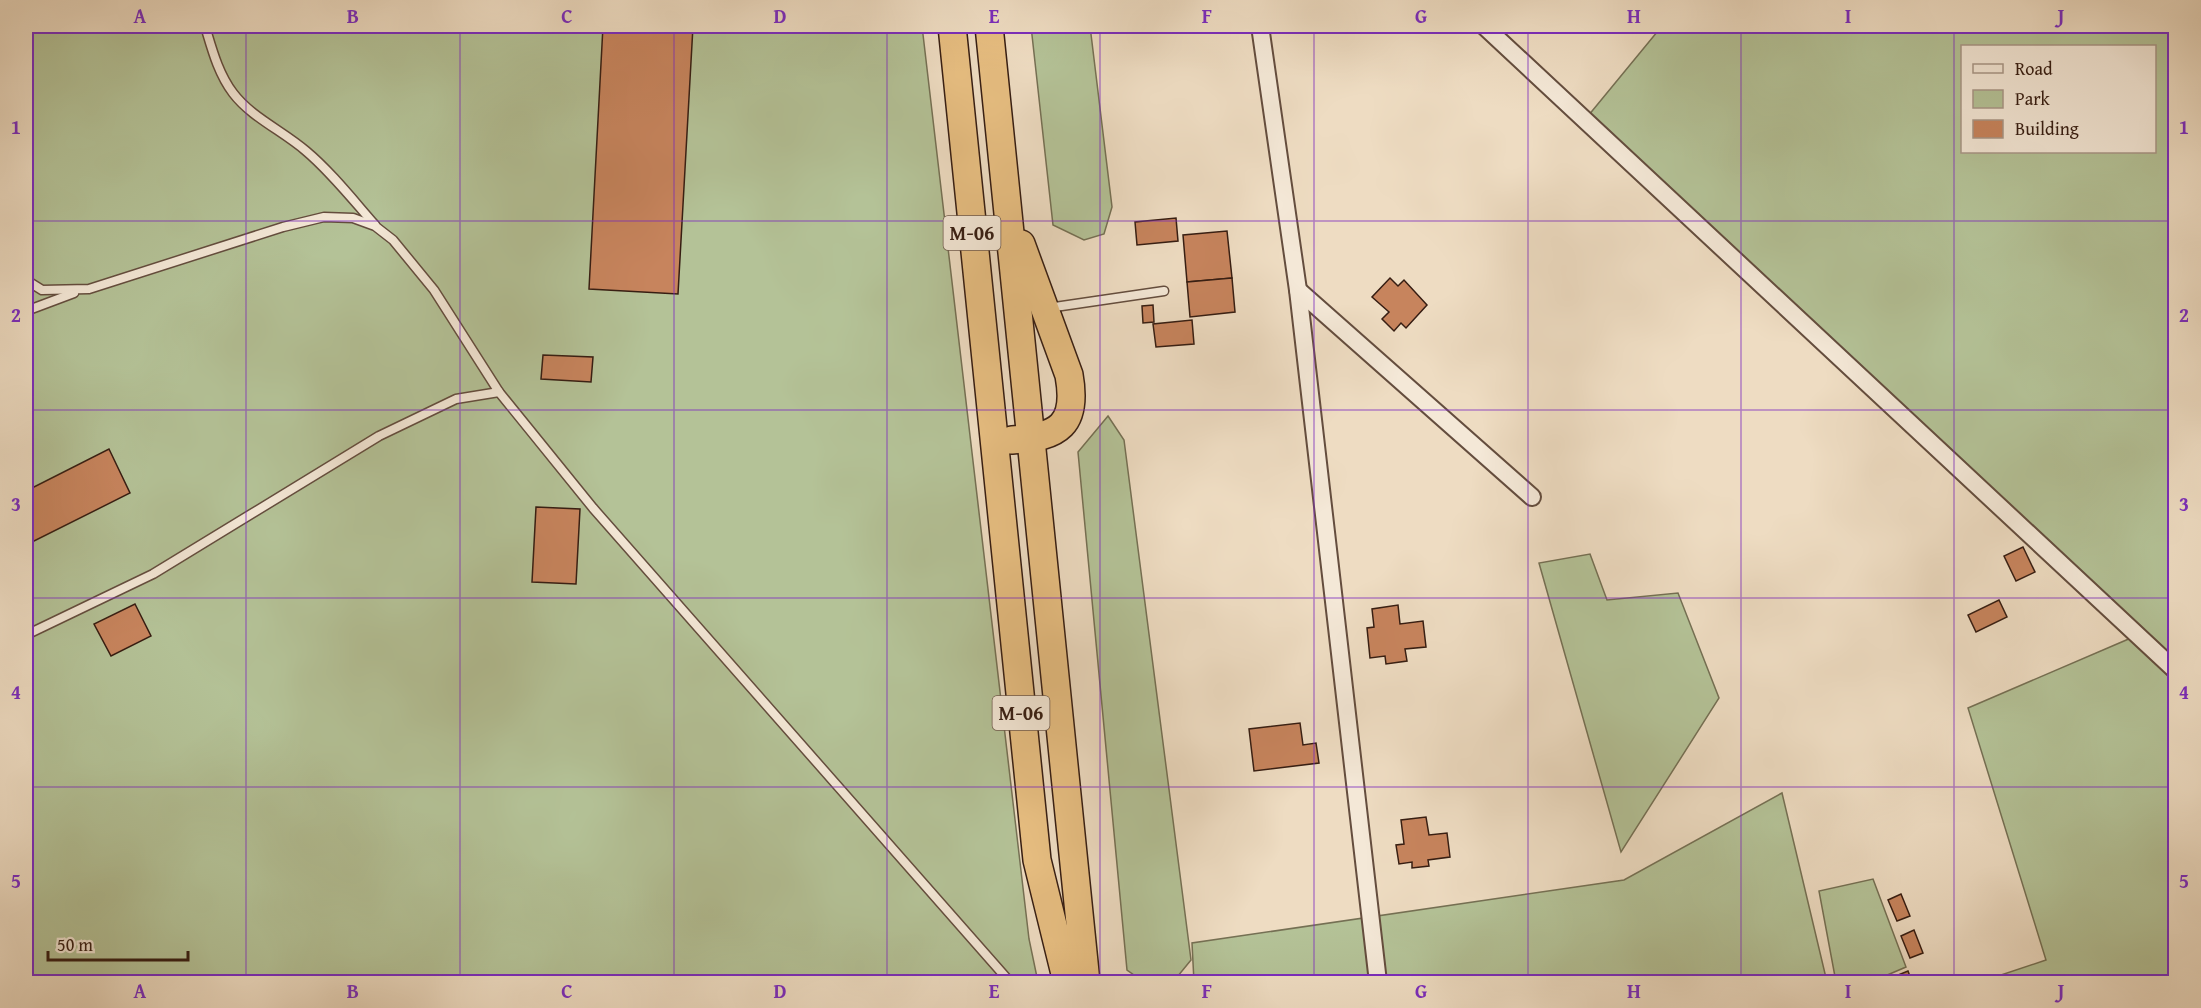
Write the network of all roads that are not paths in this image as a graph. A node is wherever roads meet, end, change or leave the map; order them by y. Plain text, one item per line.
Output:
1 (205, 26) edge
2 (952, 26) edge
3 (989, 26) edge
4 (1260, 26) edge
5 (1484, 26) edge
6 (1008, 209) junction
7 (375, 226) junction
8 (26, 280) edge
9 (89, 289) junction
10 (1298, 290) junction
11 (1164, 291) dead end
12 (1044, 308) junction
13 (26, 311) edge
14 (499, 392) junction
15 (1030, 438) junction
16 (993, 441) junction
17 (1532, 497) dead end
18 (26, 635) edge
19 (2175, 671) edge
20 (1010, 982) edge
21 (1067, 982) edge
22 (1086, 982) edge
23 (1378, 982) edge

1 - 7 lane
2 - 16 highway, М-06
3 - 6 highway, М-06
4 - 10 street
5 - 19 street
6 - 12 highway
6 - 15 highway, М-06
7 - 9 lane
7 - 14 lane
8 - 9 lane
9 - 13 lane
10 - 17 street
10 - 23 street
11 - 12 lane
12 - 15 highway
14 - 18 lane
14 - 20 lane
15 - 16 highway
15 - 22 highway, М-06
16 - 21 highway, М-06

